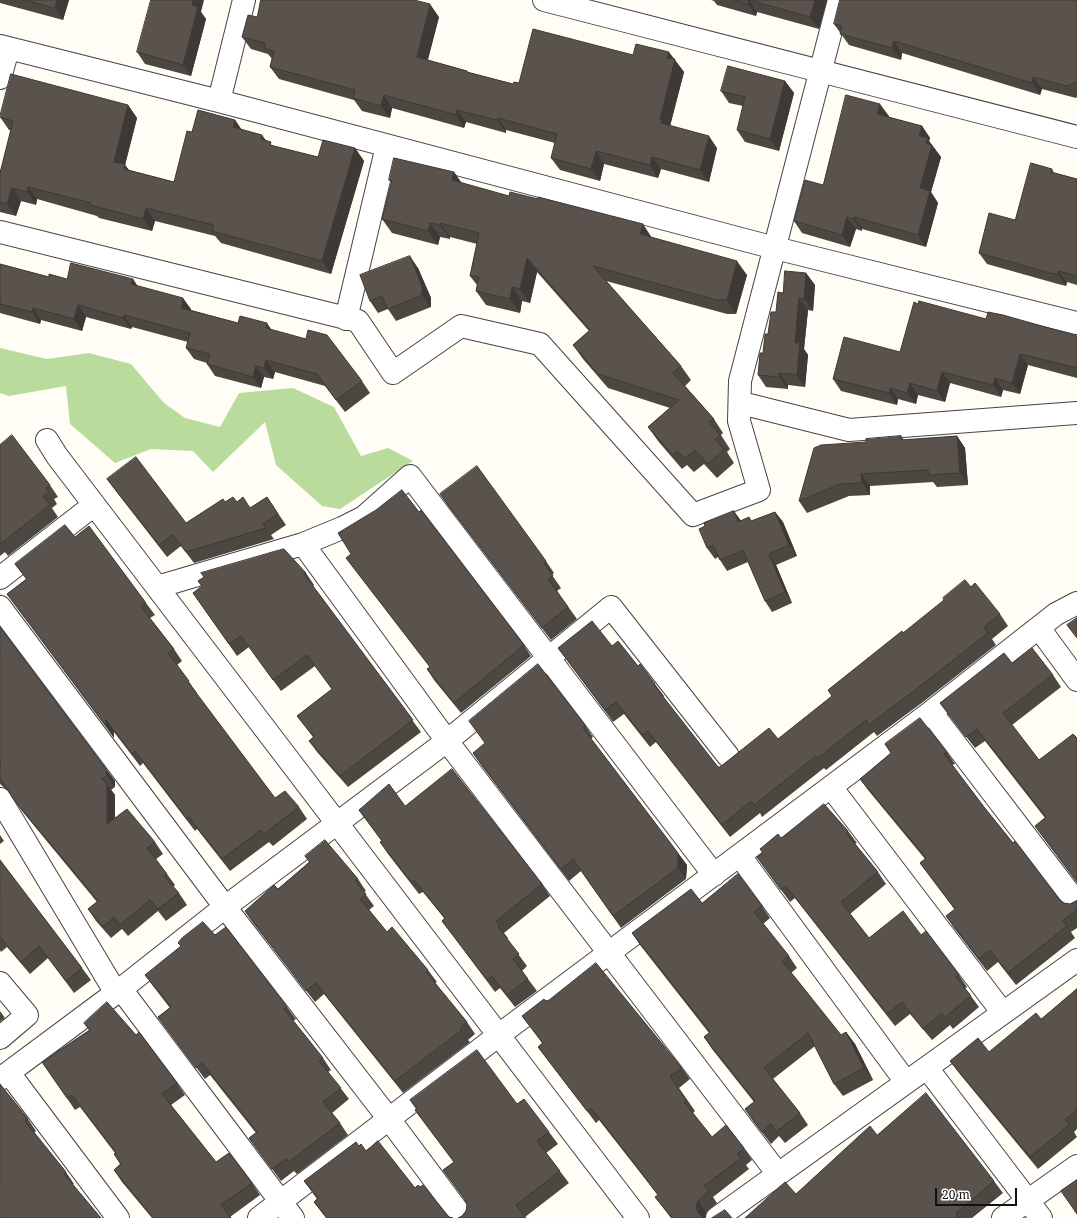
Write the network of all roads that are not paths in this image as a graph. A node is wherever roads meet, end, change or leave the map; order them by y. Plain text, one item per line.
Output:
1 (244, 0) edge
2 (544, 0) edge
3 (839, 0) edge
4 (4, 48) edge
5 (821, 71) junction
6 (0, 78) edge
7 (219, 101) junction
8 (1077, 137) edge
9 (387, 146) junction
10 (0, 232) edge
11 (775, 248) junction
12 (346, 319) junction
13 (1077, 322) edge
14 (741, 403) junction
15 (1077, 413) edge
16 (47, 440) dead end
17 (94, 505) junction
18 (303, 544) junction
19 (0, 578) edge
20 (158, 587) junction
21 (1077, 603) edge
22 (0, 607) edge
23 (1039, 628) junction
24 (548, 659) junction
25 (1077, 680) edge
26 (931, 712) junction
27 (447, 740) junction
28 (728, 756) dead end
29 (830, 788) junction
30 (0, 799) edge
31 (337, 822) junction
32 (740, 856) junction
33 (714, 875) junction
34 (1077, 903) edge
35 (225, 907) junction
36 (609, 952) junction
37 (1077, 960) edge
38 (0, 983) edge
39 (118, 991) junction
40 (1002, 1013) junction
41 (499, 1035) junction
42 (0, 1038) edge
43 (928, 1068) junction
44 (5, 1076) edge
45 (906, 1082) junction
46 (389, 1119) junction
47 (1077, 1166) edge
48 (778, 1174) junction
49 (1027, 1201) junction
50 (286, 1210) edge
51 (118, 1218) edge
52 (259, 1218) edge
53 (463, 1218) edge
54 (638, 1218) edge
55 (717, 1218) edge
56 (1003, 1218) edge
57 (1041, 1218) edge

1 - 7 street
2 - 5 street
3 - 5 street
4 - 6 street
4 - 7 street
5 - 8 street
5 - 11 street
7 - 9 street
9 - 11 street
9 - 12 street
10 - 12 street
11 - 13 street
11 - 14 street
12 - 14 street
14 - 15 street
16 - 17 street
17 - 19 street
17 - 20 street
18 - 20 street
18 - 24 street
18 - 27 street
20 - 31 street
21 - 23 street
22 - 35 street
23 - 25 street
23 - 26 street
24 - 27 street
24 - 28 street
24 - 33 street
26 - 29 street
26 - 34 street
27 - 31 street
27 - 36 street
29 - 32 street
29 - 40 street
30 - 39 street
31 - 35 street
31 - 41 street
32 - 33 street
32 - 45 street
33 - 36 street
35 - 39 street
35 - 46 street
36 - 41 street
36 - 48 street
37 - 40 street
38 - 42 street
39 - 44 street
39 - 50 street
40 - 43 street
41 - 46 street
41 - 54 street
43 - 45 street
43 - 49 street
44 - 51 street
45 - 48 street
46 - 50 street
46 - 53 street
47 - 49 street
48 - 55 street
49 - 56 street
49 - 57 street
50 - 52 street

